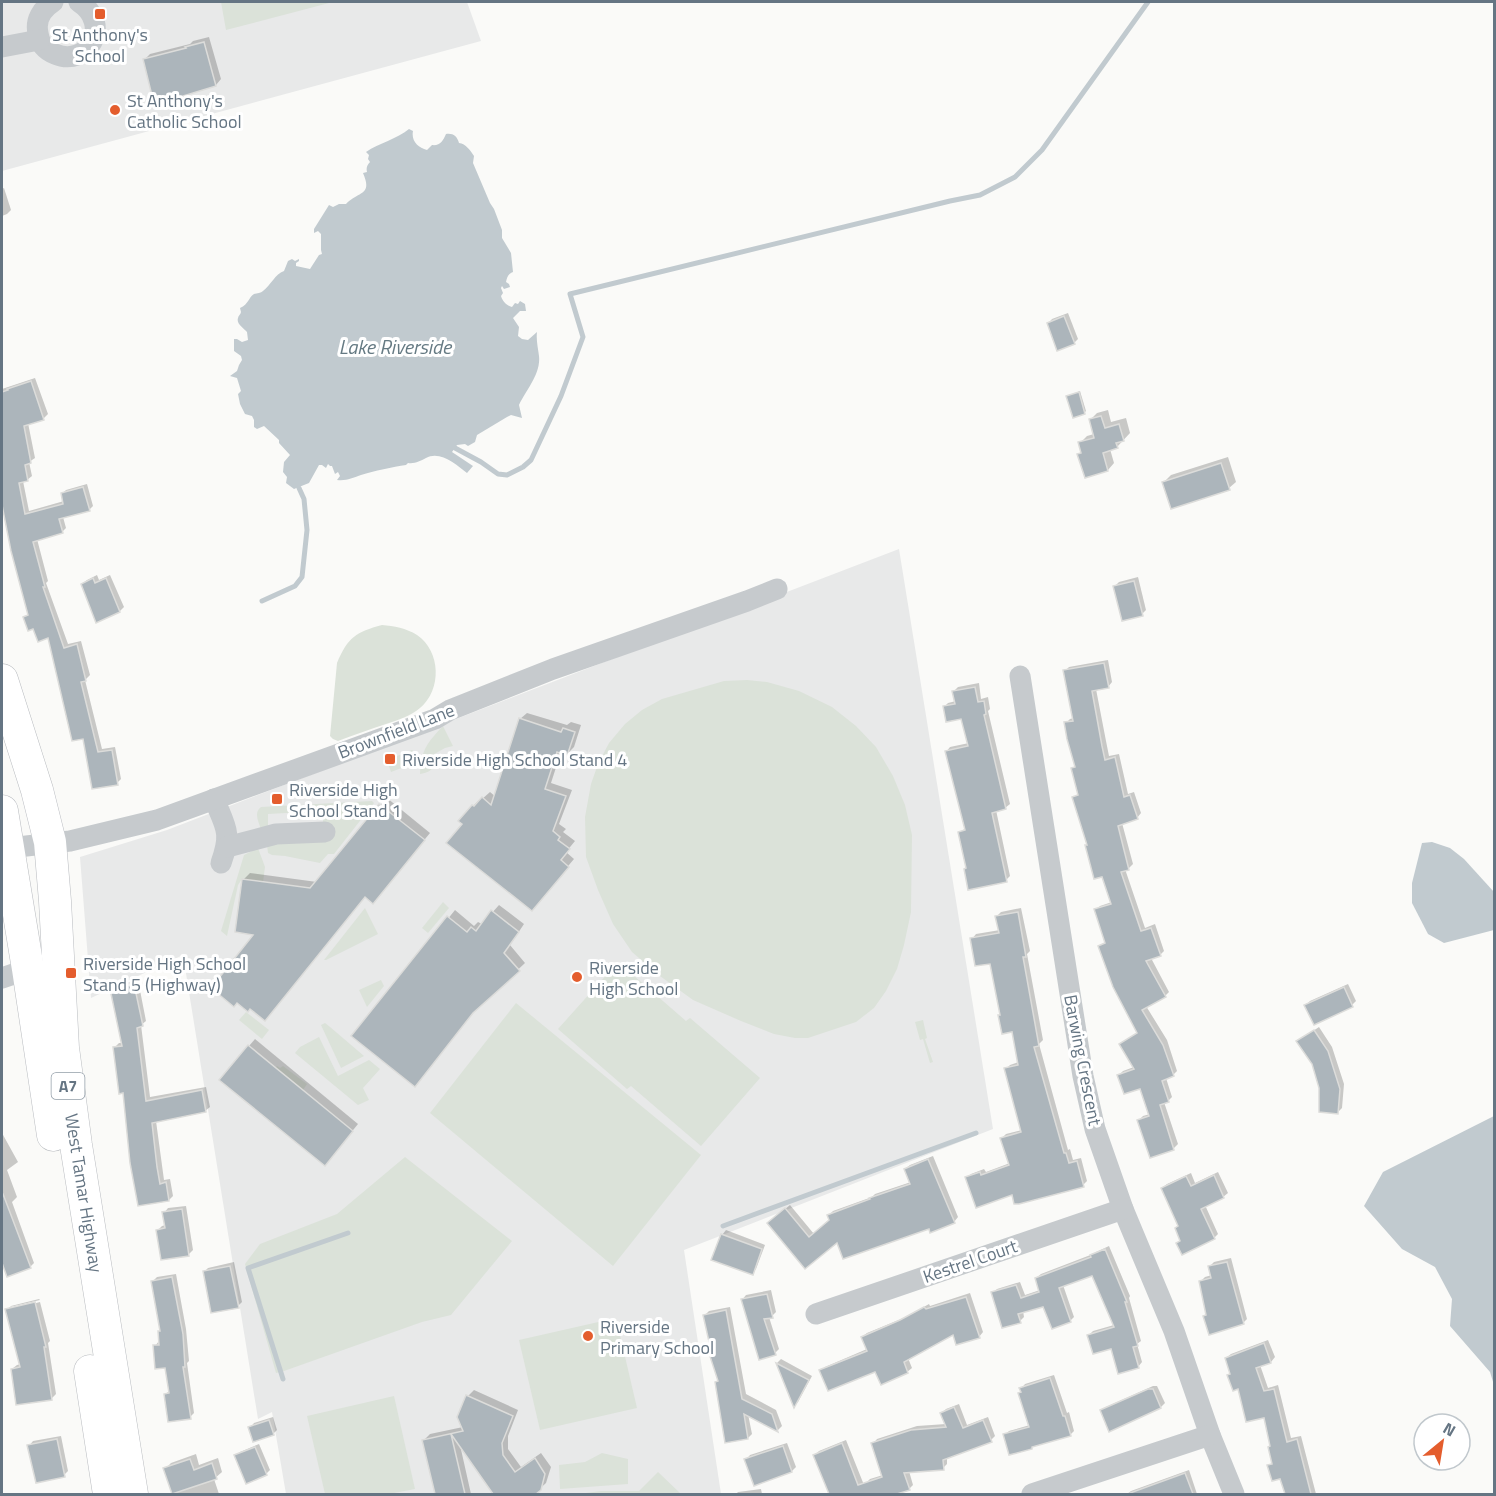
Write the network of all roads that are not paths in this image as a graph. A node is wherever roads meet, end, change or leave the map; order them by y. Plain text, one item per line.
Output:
1 (53, 2) edge
2 (79, 2) edge
3 (39, 40) junction
4 (2, 46) edge
5 (777, 589) dead end
6 (1020, 676) dead end
7 (2, 680) edge
8 (214, 799) junction
9 (2, 811) edge
10 (325, 832) dead end
11 (50, 843) junction
12 (9, 848) junction
13 (15, 974) edge
14 (1123, 1209) junction
15 (816, 1314) dead end
16 (1210, 1436) junction
17 (109, 1494) edge
18 (132, 1494) edge
19 (1032, 1494) edge
20 (1234, 1494) edge

1 - 3 street
2 - 3 street
3 - 4 street
5 - 8 street, Brownfield Lane
6 - 14 street, Barwing Crescent
7 - 11 highway, West Tamar Highway / A7
8 - 10 street
8 - 11 street, Brownfield Lane
9 - 12 highway, West Tamar Highway / A7
11 - 12 street, Brownfield Lane
11 - 18 highway, West Tamar Highway / A7
12 - 13 highway, West Tamar Highway / A7
13 - 17 highway, West Tamar Highway / A7
14 - 15 street, Kestrel Court
14 - 16 street, Barwing Crescent
16 - 19 street
16 - 20 street, Barwing Crescent

